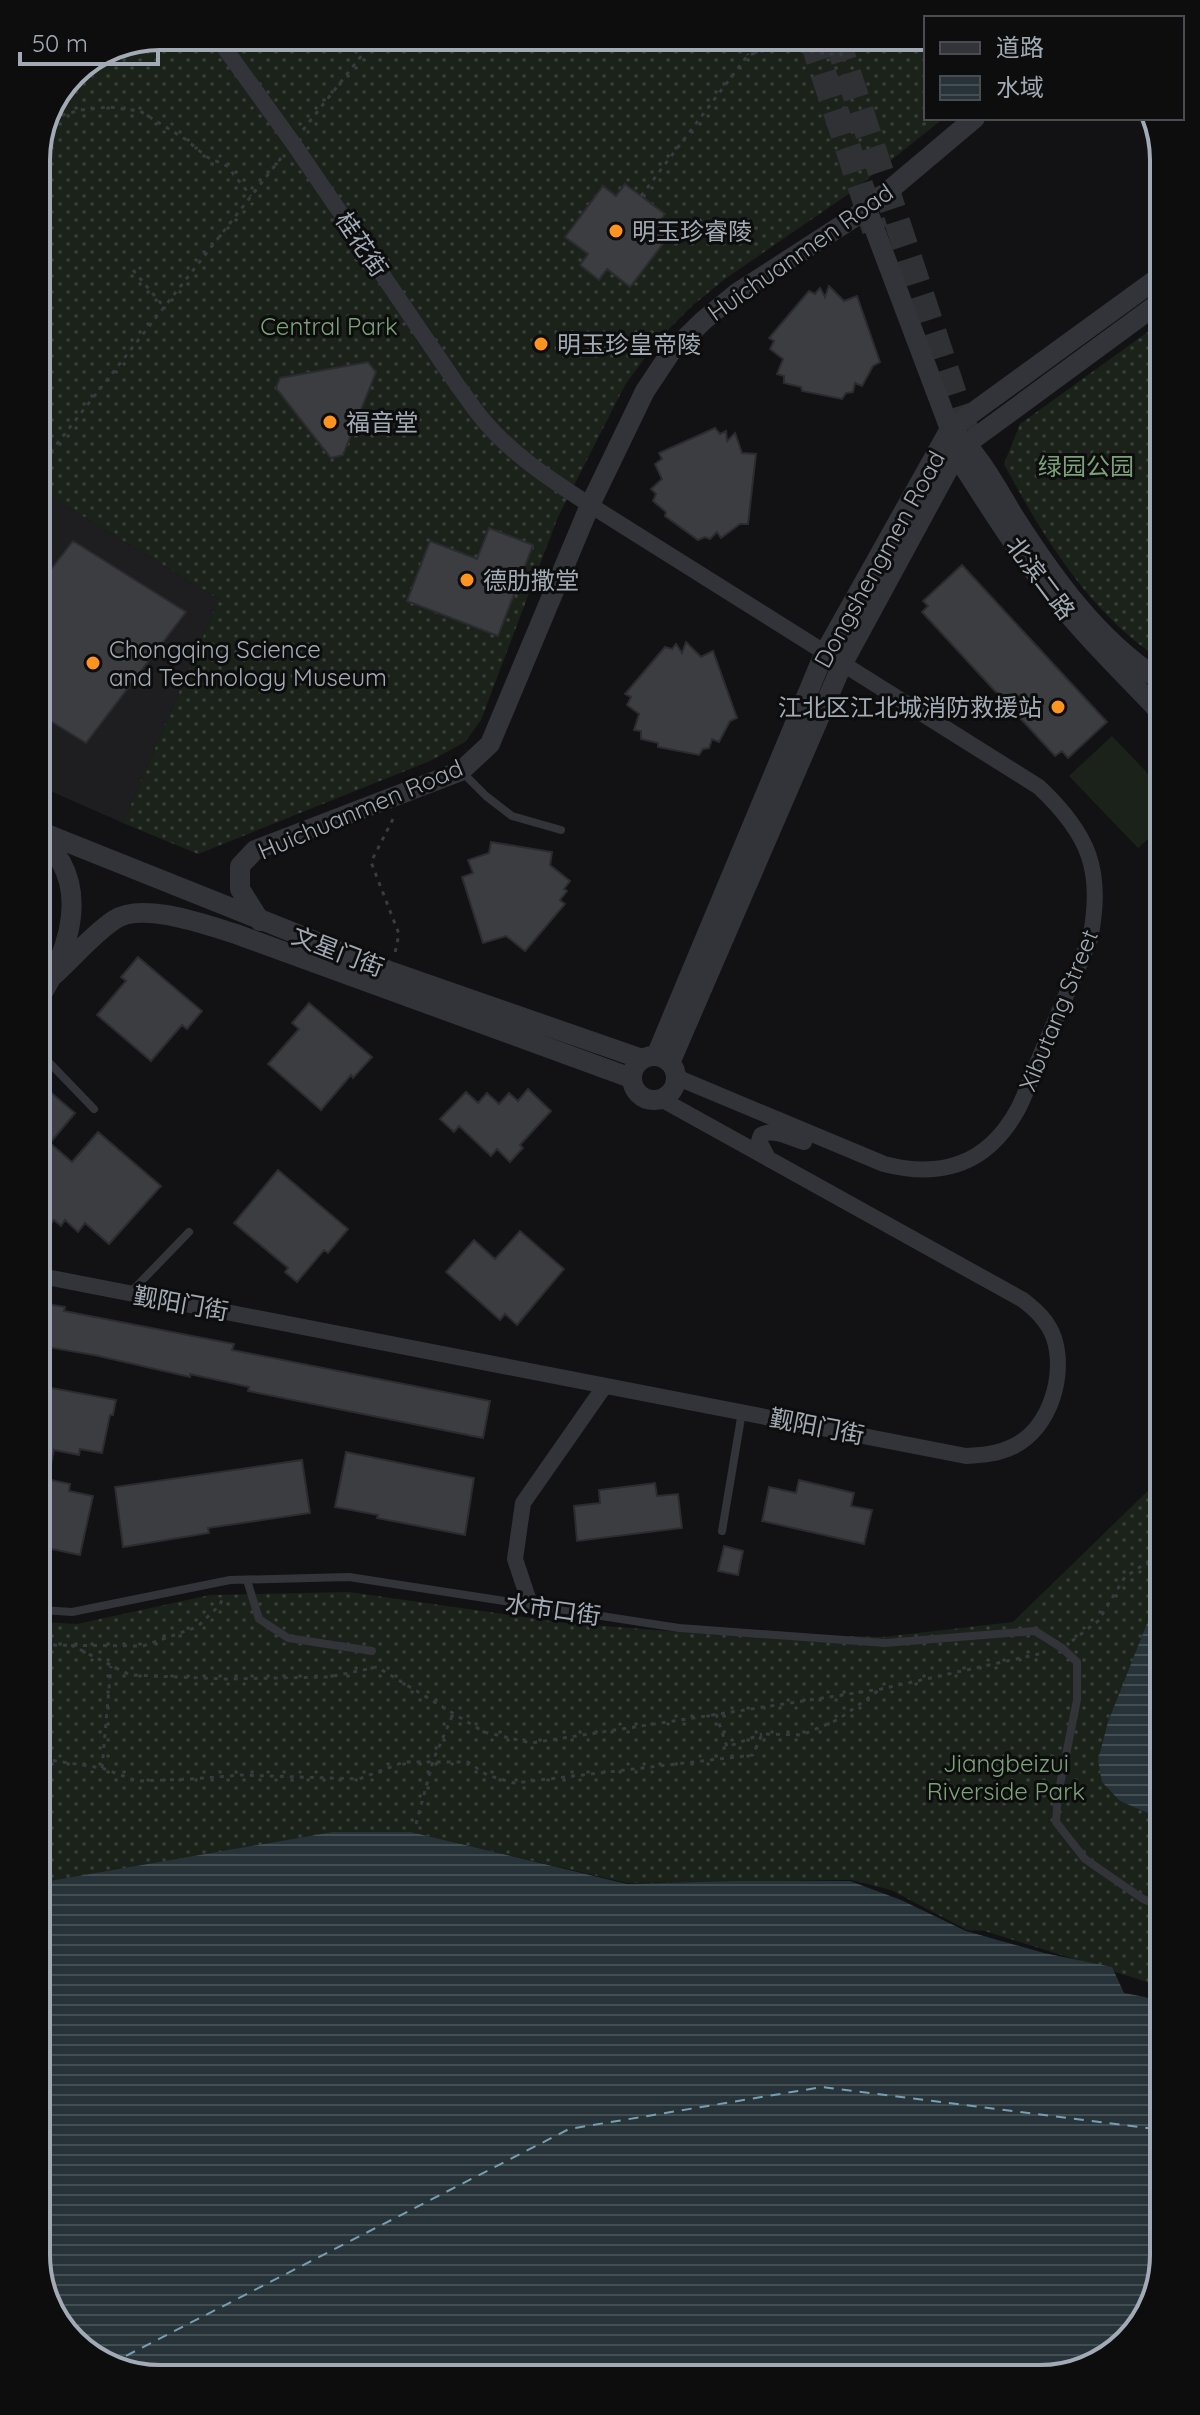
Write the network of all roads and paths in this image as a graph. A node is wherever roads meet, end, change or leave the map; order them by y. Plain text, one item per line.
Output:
1 (226, 50) edge
2 (366, 50) edge
3 (745, 50) edge
4 (767, 50) edge
5 (793, 50) edge
6 (845, 50) edge
7 (748, 55) junction
8 (59, 116) edge
9 (973, 120) edge
10 (293, 143) junction
11 (251, 196) junction
12 (641, 196) dead end
13 (867, 209) junction
14 (133, 270) dead end
15 (1150, 284) edge
16 (164, 307) junction
17 (1150, 309) edge
18 (950, 429) junction
19 (962, 449) junction
20 (50, 453) edge
21 (590, 505) junction
22 (824, 654) junction
23 (842, 665) junction
24 (1150, 673) edge
25 (1150, 702) edge
26 (461, 771) junction
27 (392, 820) dead end
28 (561, 830) dead end
29 (50, 835) edge
30 (50, 850) edge
31 (260, 921) junction
32 (392, 972) junction
33 (54, 975) junction
34 (50, 981) edge
35 (50, 1063) edge
36 (661, 1064) junction
37 (631, 1078) junction
38 (661, 1099) junction
39 (94, 1109) dead end
40 (845, 1149) junction
41 (768, 1158) junction
42 (189, 1232) dead end
43 (50, 1278) edge
44 (130, 1294) junction
45 (604, 1387) junction
46 (742, 1411) junction
47 (722, 1531) dead end
48 (1150, 1560) edge
49 (230, 1580) junction
50 (247, 1580) junction
51 (531, 1607) junction
52 (50, 1611) edge
53 (50, 1645) edge
54 (71, 1645) junction
55 (1062, 1648) junction
56 (372, 1651) dead end
57 (111, 1666) junction
58 (881, 1689) junction
59 (453, 1713) junction
60 (716, 1714) junction
61 (762, 1734) junction
62 (50, 1760) edge
63 (433, 1761) junction
64 (102, 1768) junction
65 (416, 1824) dead end
66 (1150, 1902) edge

1 - 10 street, 桂花街
2 - 10 path
3 - 7 path
4 - 7 path
5 - 6 path
7 - 12 path
8 - 11 path
9 - 13 street, Huichuanmen Road
10 - 11 path
10 - 21 street, 桂花街
11 - 16 path
13 - 18 street
13 - 21 street, Huichuanmen Road
14 - 16 path
15 - 18 street, Dongshengmen Road
16 - 20 path
17 - 19 street, Dongshengmen Road
18 - 19 street, 北滨二路
18 - 22 street, Dongshengmen Road
19 - 23 street, Dongshengmen Road
19 - 24 street, 北滨二路
19 - 25 street, 北滨二路
21 - 22 street, Xibutang Street
21 - 26 street, Huichuanmen Road
22 - 23 street, Xibutang Street
22 - 36 street, Dongshengmen Road
23 - 36 street, Dongshengmen Road
23 - 40 street, Xibutang Street
26 - 28 lane
26 - 31 street, Huichuanmen Road
27 - 32 path
29 - 31 street, 文星门街
30 - 33 street
31 - 32 street, 文星门街
32 - 36 street, 文星门街
33 - 34 street
33 - 37 street, 文星门街
35 - 39 lane
36 - 37 street
36 - 38 street
36 - 40 street, Xibutang Street
37 - 38 street
38 - 41 street, 觐阳门街
40 - 41 street
41 - 46 street, 觐阳门街
42 - 44 lane
43 - 44 street, 觐阳门街
44 - 45 street, 觐阳门街
45 - 46 street, 觐阳门街
45 - 51 street
46 - 47 lane
48 - 55 path
49 - 50 lane, 水市口街
49 - 52 lane, 水市口街
49 - 54 path
50 - 51 lane, 水市口街
50 - 56 lane
51 - 55 lane, 水市口街
53 - 54 path
54 - 57 path
55 - 58 path
55 - 66 lane
57 - 59 path
57 - 64 path
58 - 60 path
58 - 61 path
59 - 60 path
59 - 63 path
60 - 61 path
61 - 63 path
62 - 64 path
63 - 64 path
63 - 65 path

